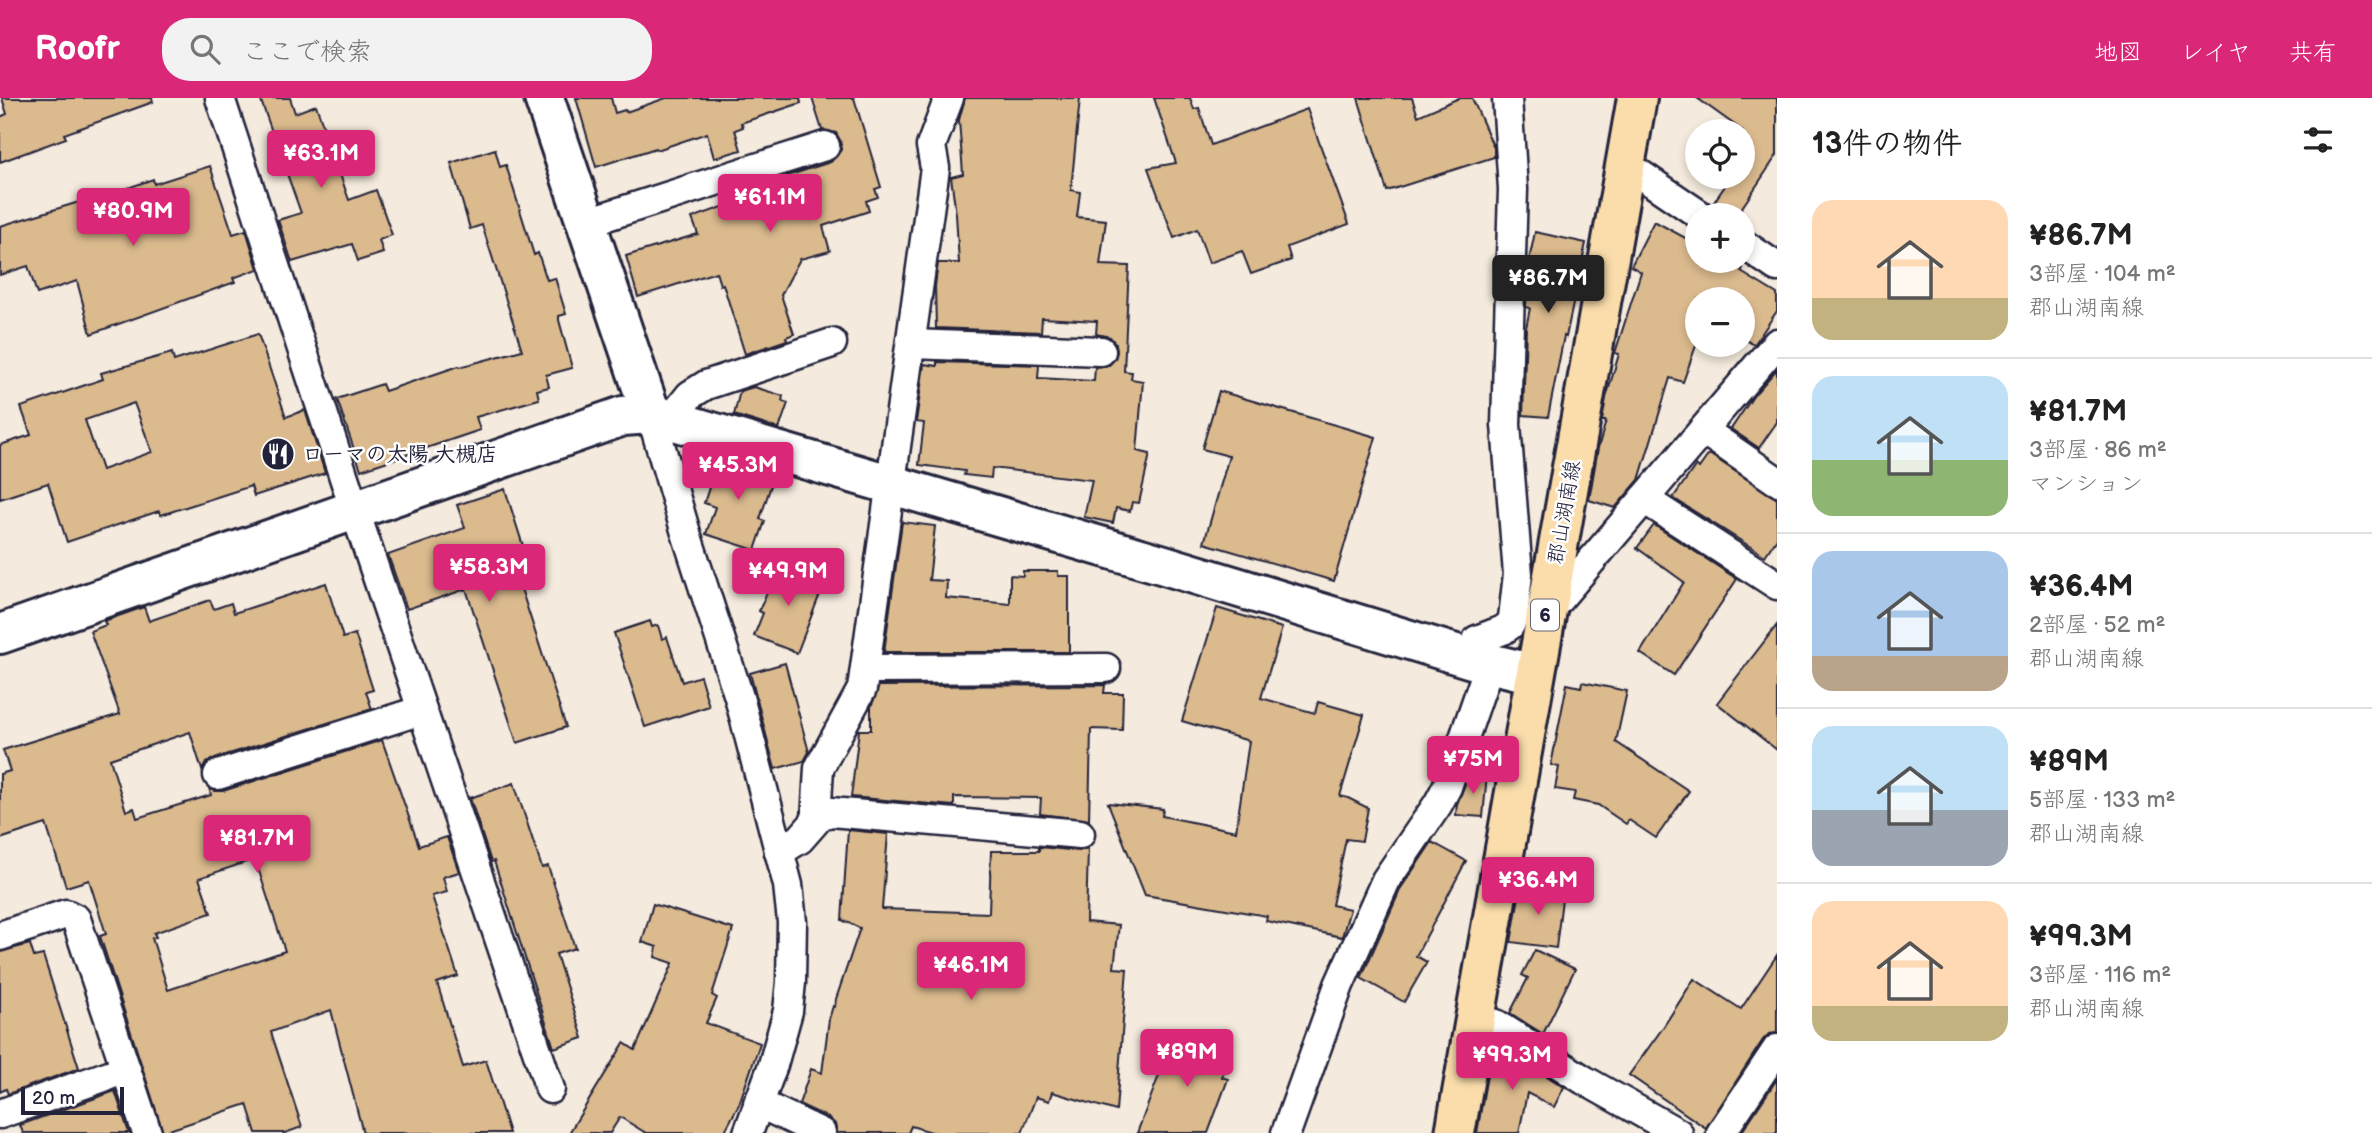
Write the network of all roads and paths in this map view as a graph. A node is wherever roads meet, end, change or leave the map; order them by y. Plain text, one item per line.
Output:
1 (220, 98) edge
2 (544, 98) edge
3 (950, 98) edge
4 (1507, 98) edge
5 (1637, 98) edge
6 (825, 146) dead end
7 (1625, 164) junction
8 (1685, 205) edge
9 (585, 223) junction
10 (1755, 252) edge
11 (1777, 267) edge
12 (832, 343) dead end
13 (1777, 343) edge
14 (911, 344) junction
15 (1101, 351) dead end
16 (661, 417) junction
17 (1703, 430) junction
18 (1777, 481) edge
19 (892, 484) junction
20 (1644, 499) junction
21 (355, 511) junction
22 (1777, 585) edge
23 (1545, 615) junction
24 (0, 634) edge
25 (1481, 661) junction
26 (1105, 668) dead end
27 (866, 669) junction
28 (1535, 674) junction
29 (422, 710) junction
30 (218, 775) dead end
31 (816, 820) junction
32 (1080, 834) dead end
33 (779, 852) junction
34 (0, 936) edge
35 (1475, 1018) junction
36 (1777, 1049) edge
37 (126, 1069) junction
38 (550, 1088) dead end
39 (758, 1103) junction
40 (0, 1114) edge
41 (147, 1133) edge
42 (748, 1133) edge
43 (821, 1133) edge
44 (1286, 1133) edge
45 (1455, 1133) edge
46 (1678, 1133) edge
47 (1721, 1133) edge

1 - 21 street
2 - 9 street
3 - 14 street
4 - 25 street
5 - 7 main road, 郡山湖南線 / 6
6 - 9 street
7 - 8 street
7 - 23 main road, 郡山湖南線 / 6
9 - 16 street
10 - 11 street
12 - 16 street
13 - 17 street
14 - 15 street
14 - 19 street
16 - 19 street
16 - 21 street
16 - 33 street
17 - 18 street
17 - 20 street
19 - 25 street
19 - 27 street
20 - 22 street
20 - 23 street
21 - 24 street
21 - 29 street
23 - 28 main road, 郡山湖南線 / 6
25 - 28 street
25 - 44 street
26 - 27 street
27 - 31 street
28 - 35 main road, 郡山湖南線 / 6
29 - 30 street
29 - 38 street
31 - 32 street
31 - 33 street
33 - 39 street
34 - 37 street
35 - 45 main road, 郡山湖南線 / 6
35 - 46 street
36 - 47 street
37 - 40 street
37 - 41 street
39 - 42 street
39 - 43 street

